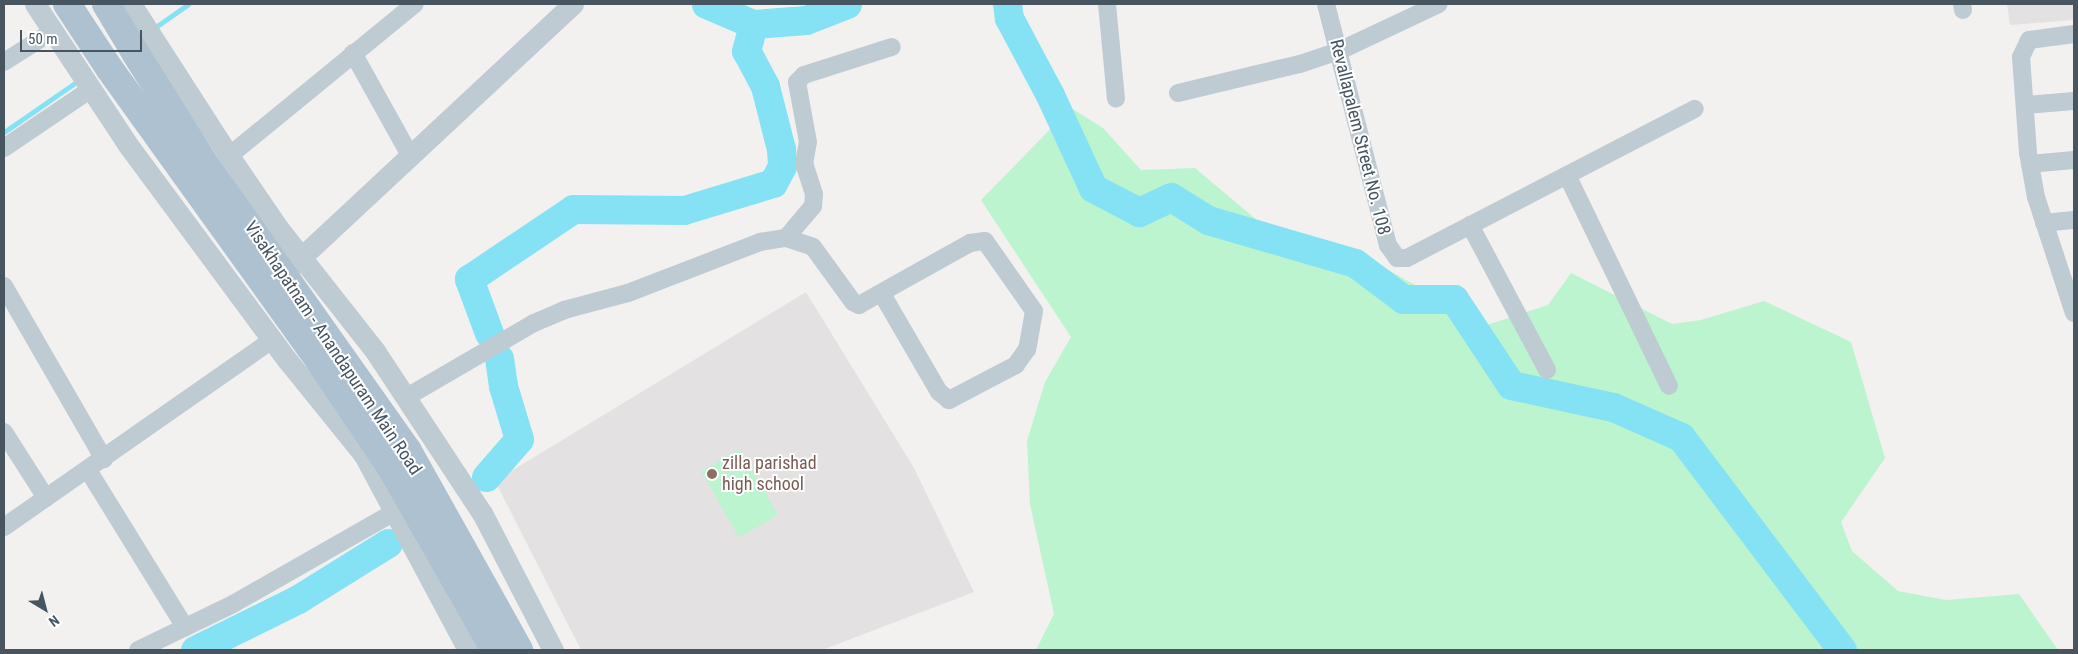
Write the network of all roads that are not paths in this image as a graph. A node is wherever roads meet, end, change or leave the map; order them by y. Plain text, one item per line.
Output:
1 (34, 4) edge
2 (67, 4) edge
3 (106, 4) edge
4 (131, 4) edge
5 (415, 4) edge
6 (573, 4) edge
7 (1107, 4) edge
8 (1326, 4) edge
9 (1439, 4) edge
10 (53, 31) junction
11 (2074, 34) edge
12 (892, 47) dead end
13 (1339, 51) junction
14 (353, 53) junction
15 (4, 62) edge
16 (93, 73) junction
17 (1178, 92) dead end
18 (1116, 99) dead end
19 (2074, 101) edge
20 (2025, 105) junction
21 (1695, 109) dead end
22 (4, 148) edge
23 (229, 156) junction
24 (411, 157) junction
25 (2074, 160) edge
26 (2030, 164) junction
27 (1567, 175) junction
28 (2074, 220) edge
29 (2044, 223) junction
30 (1470, 225) junction
31 (786, 238) junction
32 (303, 256) junction
33 (2069, 284) edge
34 (4, 286) edge
35 (882, 294) junction
36 (246, 304) junction
37 (2074, 313) edge
38 (272, 340) junction
39 (1547, 370) dead end
40 (1669, 386) dead end
41 (405, 398) junction
42 (4, 432) edge
43 (104, 459) junction
44 (88, 470) junction
45 (46, 498) junction
46 (396, 511) junction
47 (4, 527) edge
48 (185, 627) junction
49 (138, 650) edge
50 (468, 650) edge
51 (495, 650) edge
52 (519, 650) edge
53 (553, 650) edge

1 - 10 street
2 - 16 main road, Visakhapatnam - Anandapuram Main Road
3 - 52 main road, Visakhapatnam - Anandapuram Main Road, bridge
4 - 23 street
5 - 14 street
6 - 24 street
7 - 18 street
8 - 13 street, Revallapalem Street No. 108
9 - 13 street
10 - 15 street
10 - 16 street
11 - 20 street
12 - 31 street
13 - 17 street
13 - 30 street, Revallapalem Street No. 108
14 - 23 street
14 - 24 street
16 - 22 street
16 - 36 street
16 - 51 main road, Visakhapatnam - Anandapuram Main Road, bridge
19 - 20 street
20 - 26 street
21 - 27 street
23 - 32 street
24 - 32 street
25 - 26 street
26 - 29 street
27 - 30 street
27 - 40 street
28 - 29 street
29 - 33 street
30 - 39 street
31 - 35 street
31 - 41 street
32 - 36 street
32 - 41 street
33 - 37 street
34 - 43 street
35 - 35 street
36 - 38 street
38 - 43 street
38 - 46 street
41 - 53 street
42 - 45 street
43 - 44 street
44 - 45 street
44 - 48 street
45 - 47 street
46 - 48 street
46 - 50 street
48 - 49 street

